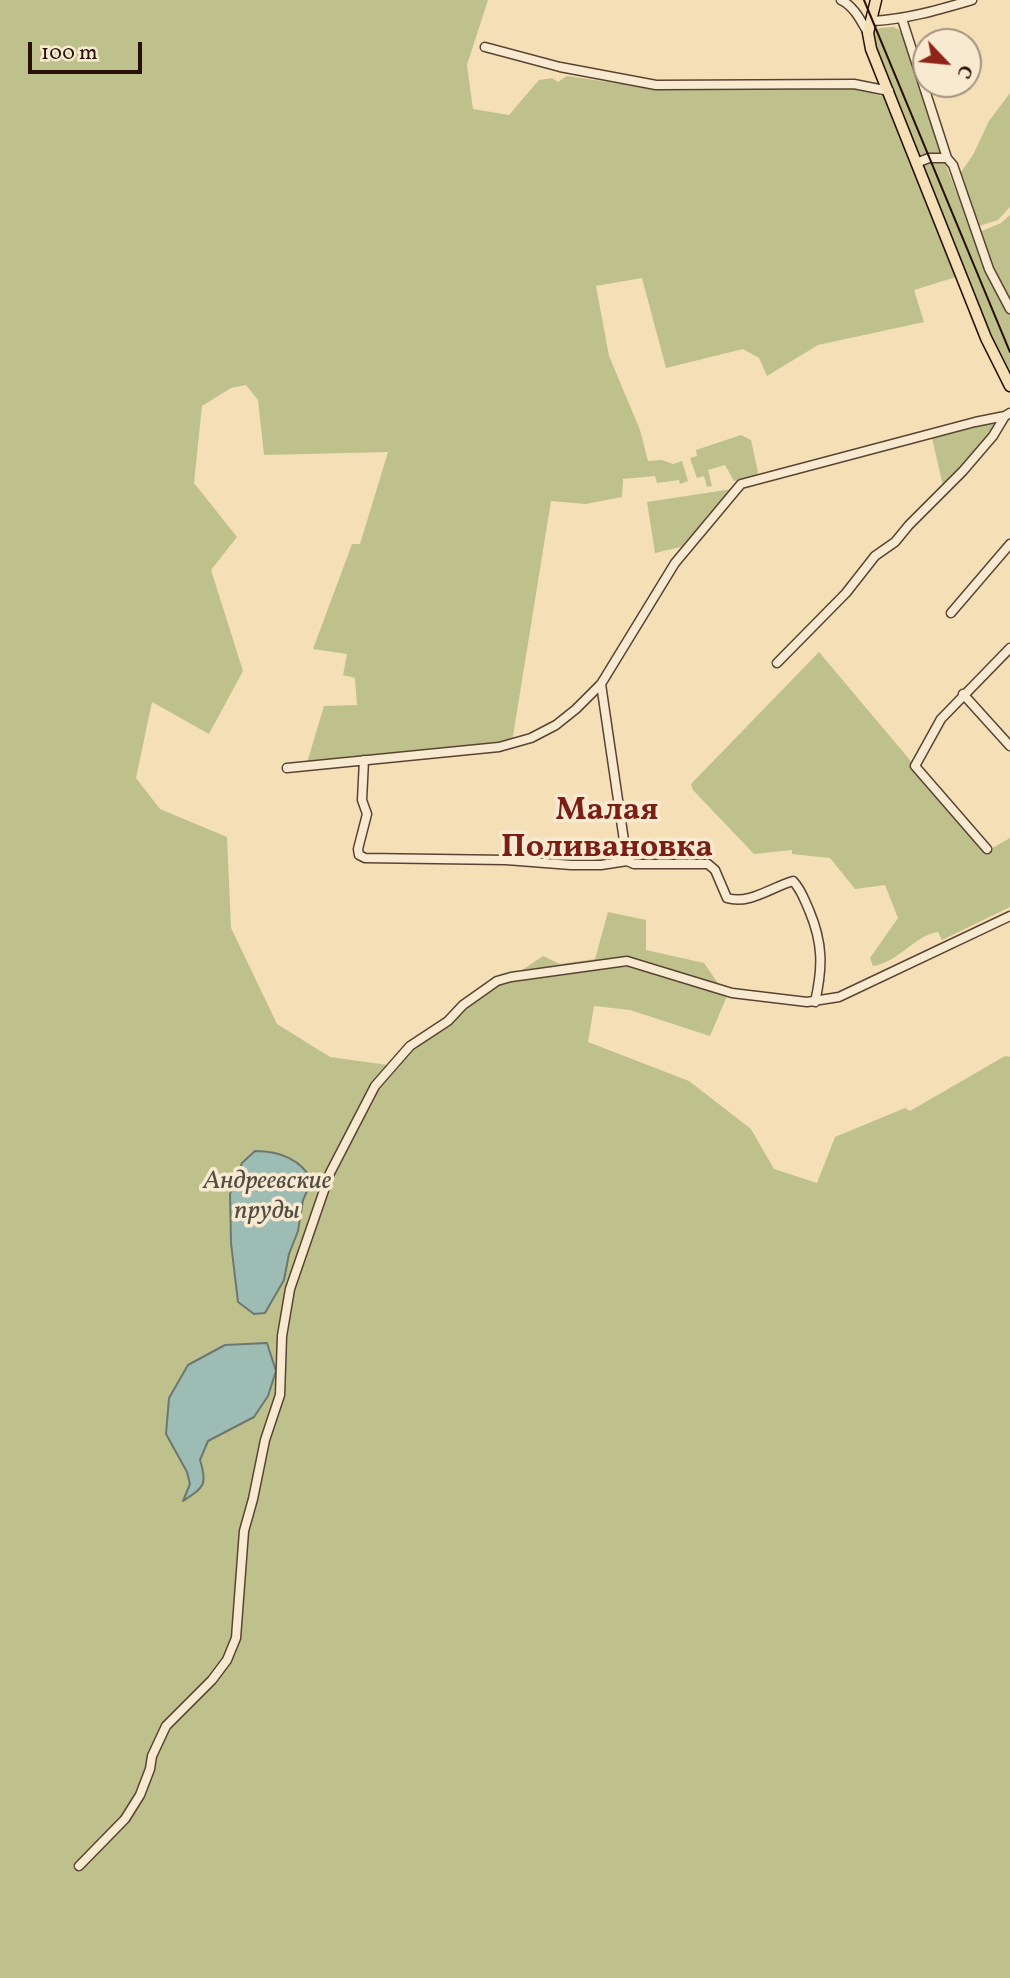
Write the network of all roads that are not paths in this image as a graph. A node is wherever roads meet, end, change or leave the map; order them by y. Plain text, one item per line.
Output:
1 (841, 0) edge
2 (876, 0) edge
3 (972, 0) edge
4 (902, 19) junction
5 (873, 21) junction
6 (868, 33) junction
7 (485, 47) dead end
8 (889, 91) junction
9 (947, 158) junction
10 (916, 163) junction
11 (1010, 309) edge
12 (1010, 386) edge
13 (1008, 414) edge
14 (1010, 544) edge
15 (951, 613) dead end
16 (1009, 651) edge
17 (777, 663) dead end
18 (601, 684) junction
19 (963, 694) junction
20 (1010, 746) edge
21 (365, 760) junction
22 (287, 768) dead end
23 (987, 849) dead end
24 (627, 861) junction
25 (1010, 916) edge
26 (815, 1002) junction
27 (79, 1866) dead end

1 - 6 street
2 - 5 main road
3 - 4 street
4 - 5 street
4 - 9 street
5 - 6 main road
6 - 8 main road
7 - 8 street
8 - 10 main road
9 - 10 street
9 - 11 street
10 - 12 main road
13 - 17 street
13 - 18 street
14 - 15 street
16 - 19 street
18 - 21 street
18 - 24 street
19 - 20 street
19 - 23 street
21 - 22 street
21 - 24 street
24 - 26 street
25 - 26 street
26 - 27 street

